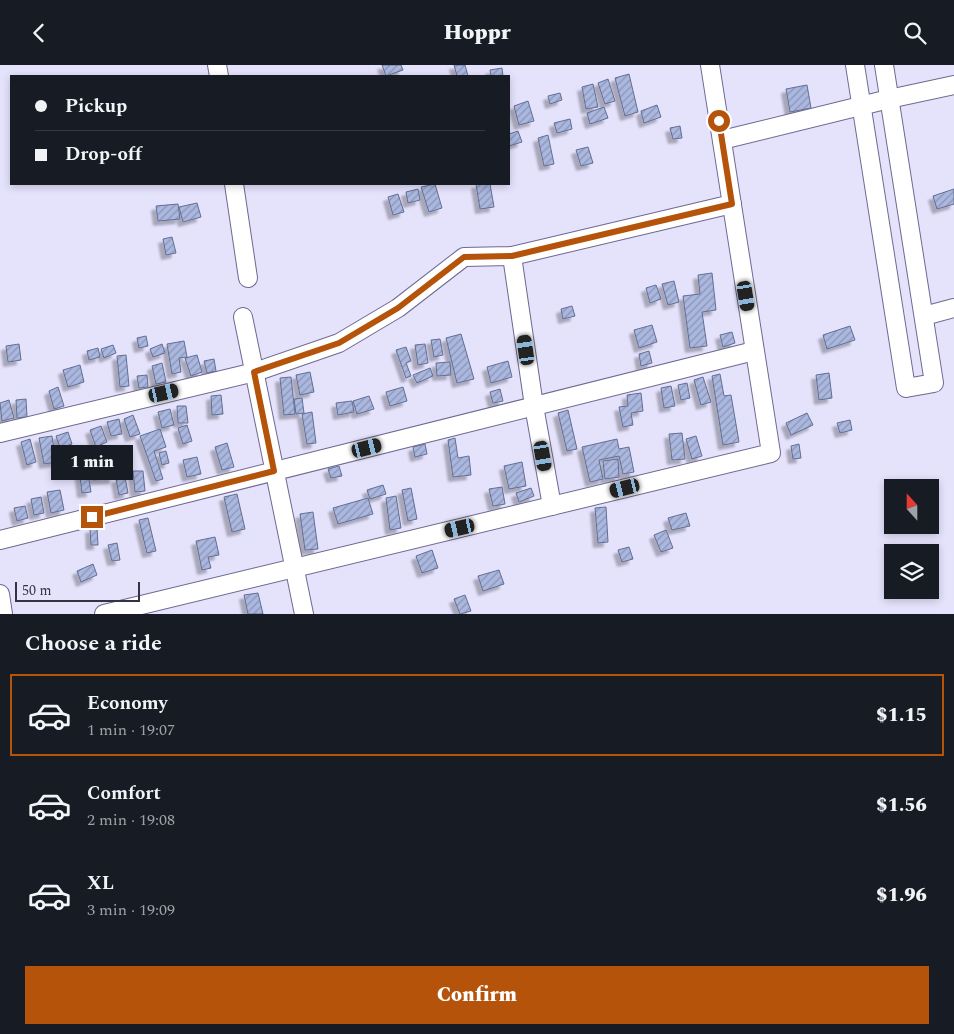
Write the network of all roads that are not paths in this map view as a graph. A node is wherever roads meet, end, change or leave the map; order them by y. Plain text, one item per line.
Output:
1 (710, 65) edge
2 (856, 65) edge
3 (884, 65) edge
4 (954, 85) edge
5 (890, 99) junction
6 (862, 106) junction
7 (722, 140) junction
8 (234, 185) edge
9 (732, 204) junction
10 (512, 256) junction
11 (248, 278) dead end
12 (954, 308) edge
13 (924, 316) junction
14 (243, 317) dead end
15 (754, 351) junction
16 (254, 372) junction
17 (534, 406) junction
18 (0, 433) edge
19 (274, 471) junction
20 (552, 506) junction
21 (0, 540) edge
22 (294, 568) junction
23 (0, 594) edge
24 (3, 614) edge
25 (104, 614) edge
26 (304, 614) edge

1 - 7 street
2 - 6 street
3 - 5 street
4 - 5 street
5 - 6 street
5 - 13 street
6 - 7 street
6 - 13 street
7 - 9 street
8 - 11 street
9 - 10 street
9 - 15 street
10 - 16 street
10 - 17 street
12 - 13 street
14 - 16 street
15 - 17 street
15 - 20 street
16 - 18 street
16 - 19 street
17 - 19 street
17 - 20 street
19 - 21 street
19 - 22 street
20 - 22 street
22 - 25 street
22 - 26 street
23 - 24 street

